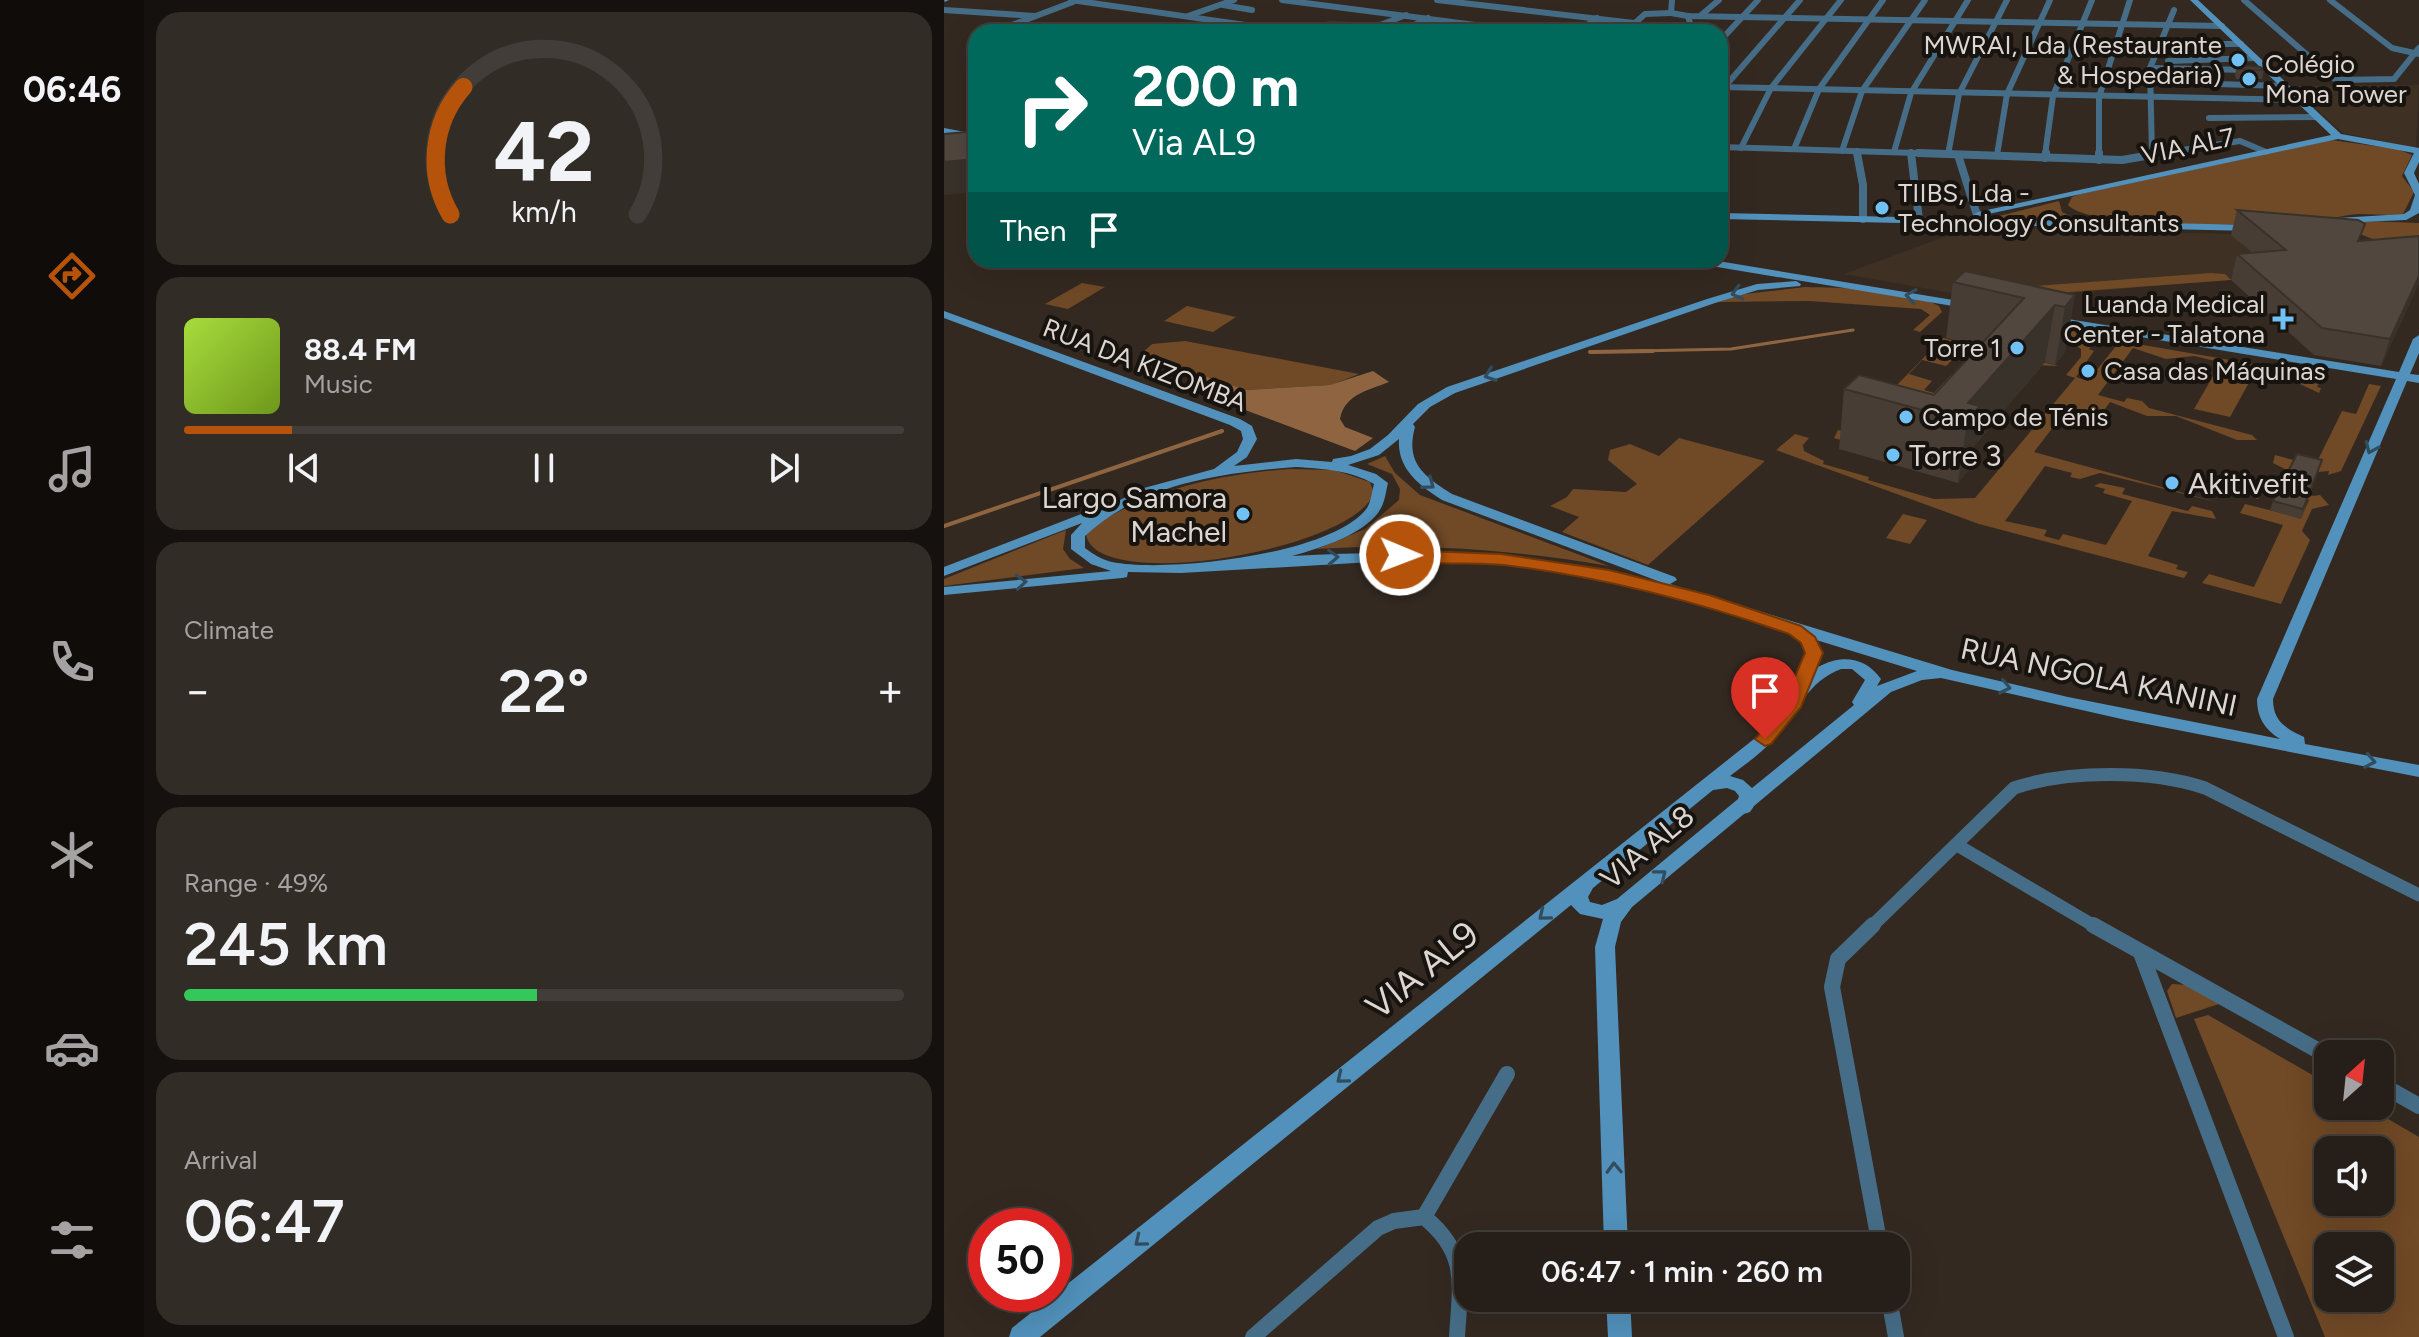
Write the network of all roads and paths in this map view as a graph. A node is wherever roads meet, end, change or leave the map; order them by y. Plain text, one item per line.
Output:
1 (1152, 0) edge
2 (1234, 0) edge
3 (1282, 0) edge
4 (1437, 0) edge
5 (1444, 0) edge
6 (1672, 0) edge
7 (1719, 0) edge
8 (1758, 0) edge
9 (1800, 0) edge
10 (1841, 0) edge
11 (1883, 0) edge
12 (1925, 0) edge
13 (1968, 0) edge
14 (2007, 0) edge
15 (2050, 0) edge
16 (2092, 0) edge
17 (2130, 0) edge
18 (2194, 0) edge
19 (2244, 0) edge
20 (2330, 0) edge
21 (1072, 1) edge
22 (1220, 5) junction
23 (1130, 9) junction
24 (944, 10) edge
25 (1252, 10) dead end
26 (2174, 10) dead end
27 (1671, 13) junction
28 (1413, 15) junction
29 (1035, 16) junction
30 (1688, 16) junction
31 (1700, 16) junction
32 (1186, 17) junction
33 (1428, 18) junction
34 (1597, 18) junction
35 (1742, 18) junction
36 (1783, 18) junction
37 (1825, 19) junction
38 (1869, 20) junction
39 (1912, 21) junction
40 (1953, 22) junction
41 (1995, 22) junction
42 (1634, 23) joint
43 (2039, 23) junction
44 (1014, 24) edge
45 (1236, 24) edge
46 (1384, 24) edge
47 (1416, 24) edge
48 (1472, 24) edge
49 (1589, 24) edge
50 (1689, 24) edge
51 (2082, 25) junction
52 (2122, 26) junction
53 (2168, 26) junction
54 (2222, 26) junction
55 (1728, 33) edge
56 (2161, 44) junction
57 (2241, 44) junction
58 (2418, 52) edge
59 (2255, 58) junction
60 (2151, 64) junction
61 (2268, 70) junction
62 (1728, 81) edge
63 (2148, 82) junction
64 (2284, 86) junction
65 (1728, 89) edge
66 (1769, 89) junction
67 (1816, 90) junction
68 (1862, 91) junction
69 (1911, 93) junction
70 (1959, 94) junction
71 (2007, 94) junction
72 (2053, 96) junction
73 (2099, 97) junction
74 (2148, 98) junction
75 (2300, 100) junction
76 (2317, 117) junction
77 (2209, 118) dead end
78 (944, 131) edge
79 (968, 136) edge
80 (2338, 136) junction
81 (1728, 147) edge
82 (1741, 148) junction
83 (1794, 149) junction
84 (1842, 151) junction
85 (1857, 151) junction
86 (1894, 152) junction
87 (2266, 152) junction
88 (2419, 152) edge
89 (1911, 153) junction
90 (1948, 155) junction
91 (1958, 155) junction
92 (1997, 156) junction
93 (2152, 157) junction
94 (2045, 158) junction
95 (2099, 160) junction
96 (2415, 170) edge
97 (2074, 193) junction
98 (2419, 196) edge
99 (1977, 215) junction
100 (1728, 216) edge
101 (2381, 218) junction
102 (1863, 219) junction
103 (1919, 220) junction
104 (2419, 221) edge
105 (2127, 224) junction
106 (2307, 224) edge
107 (2263, 227) edge
108 (2351, 231) edge
109 (1728, 265) edge
110 (1869, 289) junction
111 (1983, 308) edge
112 (944, 314) edge
113 (2041, 318) edge
114 (2419, 339) edge
115 (2402, 376) junction
116 (2419, 379) edge
117 (1413, 418) junction
118 (1296, 463) junction
119 (1189, 479) junction
120 (1141, 496) junction
121 (1227, 565) junction
122 (1163, 571) junction
123 (944, 572) edge
124 (944, 591) edge
125 (1771, 621) junction
126 (1795, 630) junction
127 (1952, 675) junction
128 (1799, 690) junction
129 (1852, 713) junction
130 (2332, 754) junction
131 (2419, 771) edge
132 (1707, 785) junction
133 (1744, 808) junction
134 (1957, 845) junction
135 (1586, 881) junction
136 (2419, 895) edge
137 (1625, 902) junction
138 (2141, 953) junction
139 (2314, 1048) edge
140 (1507, 1074) dead end
141 (2394, 1092) edge
142 (2419, 1106) edge
143 (1424, 1217) junction
144 (1615, 1232) edge
145 (1877, 1232) edge
146 (1892, 1312) edge
147 (1021, 1337) edge
148 (1253, 1337) edge
149 (1457, 1337) edge
150 (1896, 1337) edge
151 (2286, 1337) edge

1 - 23 street
2 - 22 street
3 - 28 street
4 - 5 street
5 - 28 street
5 - 34 street
6 - 27 street
7 - 31 street
8 - 35 street
9 - 36 street
10 - 37 street
11 - 38 street
12 - 39 street
13 - 40 street
14 - 41 street
15 - 43 street
16 - 51 street
17 - 52 street
18 - 54 street
19 - 58 street
20 - 58 street
21 - 23 street
21 - 29 street
22 - 25 street
22 - 32 street
23 - 32 street
24 - 29 street
26 - 53 street
27 - 30 street
27 - 42 street
28 - 33 street
28 - 46 street
29 - 44 street
30 - 31 street
30 - 50 street
31 - 35 street
32 - 45 street
33 - 47 street
33 - 48 street
34 - 42 street
34 - 49 street
35 - 36 street
35 - 55 street
36 - 37 street
36 - 62 street
37 - 38 street
37 - 66 street
38 - 39 street
38 - 67 street
39 - 40 street
39 - 68 street
40 - 41 street
40 - 69 street
41 - 43 street
41 - 70 street
43 - 51 street
43 - 71 street
51 - 52 street
51 - 72 street
52 - 53 street
52 - 73 street
53 - 54 street
53 - 56 street
54 - 57 street
56 - 57 street
56 - 60 street
57 - 59 street
59 - 60 street
59 - 61 street
60 - 61 street
60 - 63 street
61 - 64 street
63 - 64 street
63 - 74 street
64 - 75 street
65 - 66 street
66 - 67 street
66 - 82 street
67 - 68 street
67 - 83 street
68 - 69 street
68 - 84 street
69 - 70 street
69 - 86 street
70 - 71 street
70 - 90 street
71 - 72 street
71 - 92 street
72 - 73 street
72 - 94 street
73 - 74 street
73 - 95 street
74 - 75 street
74 - 93 street
75 - 76 street
76 - 77 street
76 - 80 street
78 - 79 street
80 - 87 street, VIA AL7
80 - 88 street, VIA AL7
81 - 82 street
82 - 83 street
83 - 84 street
84 - 85 street
85 - 86 street
85 - 102 street
86 - 89 street
87 - 93 street
87 - 97 street, VIA AL7
88 - 96 street
89 - 90 street
89 - 103 street
90 - 91 street
91 - 92 street
91 - 99 street
92 - 94 street
93 - 95 street
94 - 95 street
96 - 98 street
97 - 99 street, VIA AL7
97 - 105 street
98 - 101 street
99 - 103 street, VIA AL7
100 - 102 street
101 - 104 street
101 - 106 street
101 - 108 street
102 - 103 street
103 - 105 street
105 - 107 street
109 - 110 street
111 -> 110 street
110 -> 117 street
112 - 119 street, RUA DA KIZOMBA
113 - 115 street
114 - 115 street
115 - 116 street
115 -> 130 street
117 - 118 street
117 -> 125 street, RUA NGOLA KANINI
118 - 119 street
118 - 121 street
119 - 120 street
120 - 122 street
120 - 123 street
121 - 122 street
121 -> 125 street, RUA NGOLA KANINI
124 -> 122 street
125 - 126 street, RUA NGOLA KANINI
126 - 127 street, RUA NGOLA KANINI
126 - 128 street, VIA AL9
127 - 129 street, VIA AL8
127 -> 130 street, RUA NGOLA KANINI
128 - 129 street
128 - 132 street, VIA AL9
129 - 133 street, VIA AL8
130 -> 131 street, RUA NGOLA KANINI
132 - 133 street
132 - 135 street, VIA AL9
137 -> 133 street, VIA AL8
134 - 136 street
134 - 138 street
134 - 145 street
135 - 137 street
135 -> 147 street, VIA AL9
144 -> 137 street, VIA AL8
138 - 139 street
138 - 151 street
140 - 143 street
141 - 142 street
143 - 148 street
143 - 149 street
146 - 150 street

